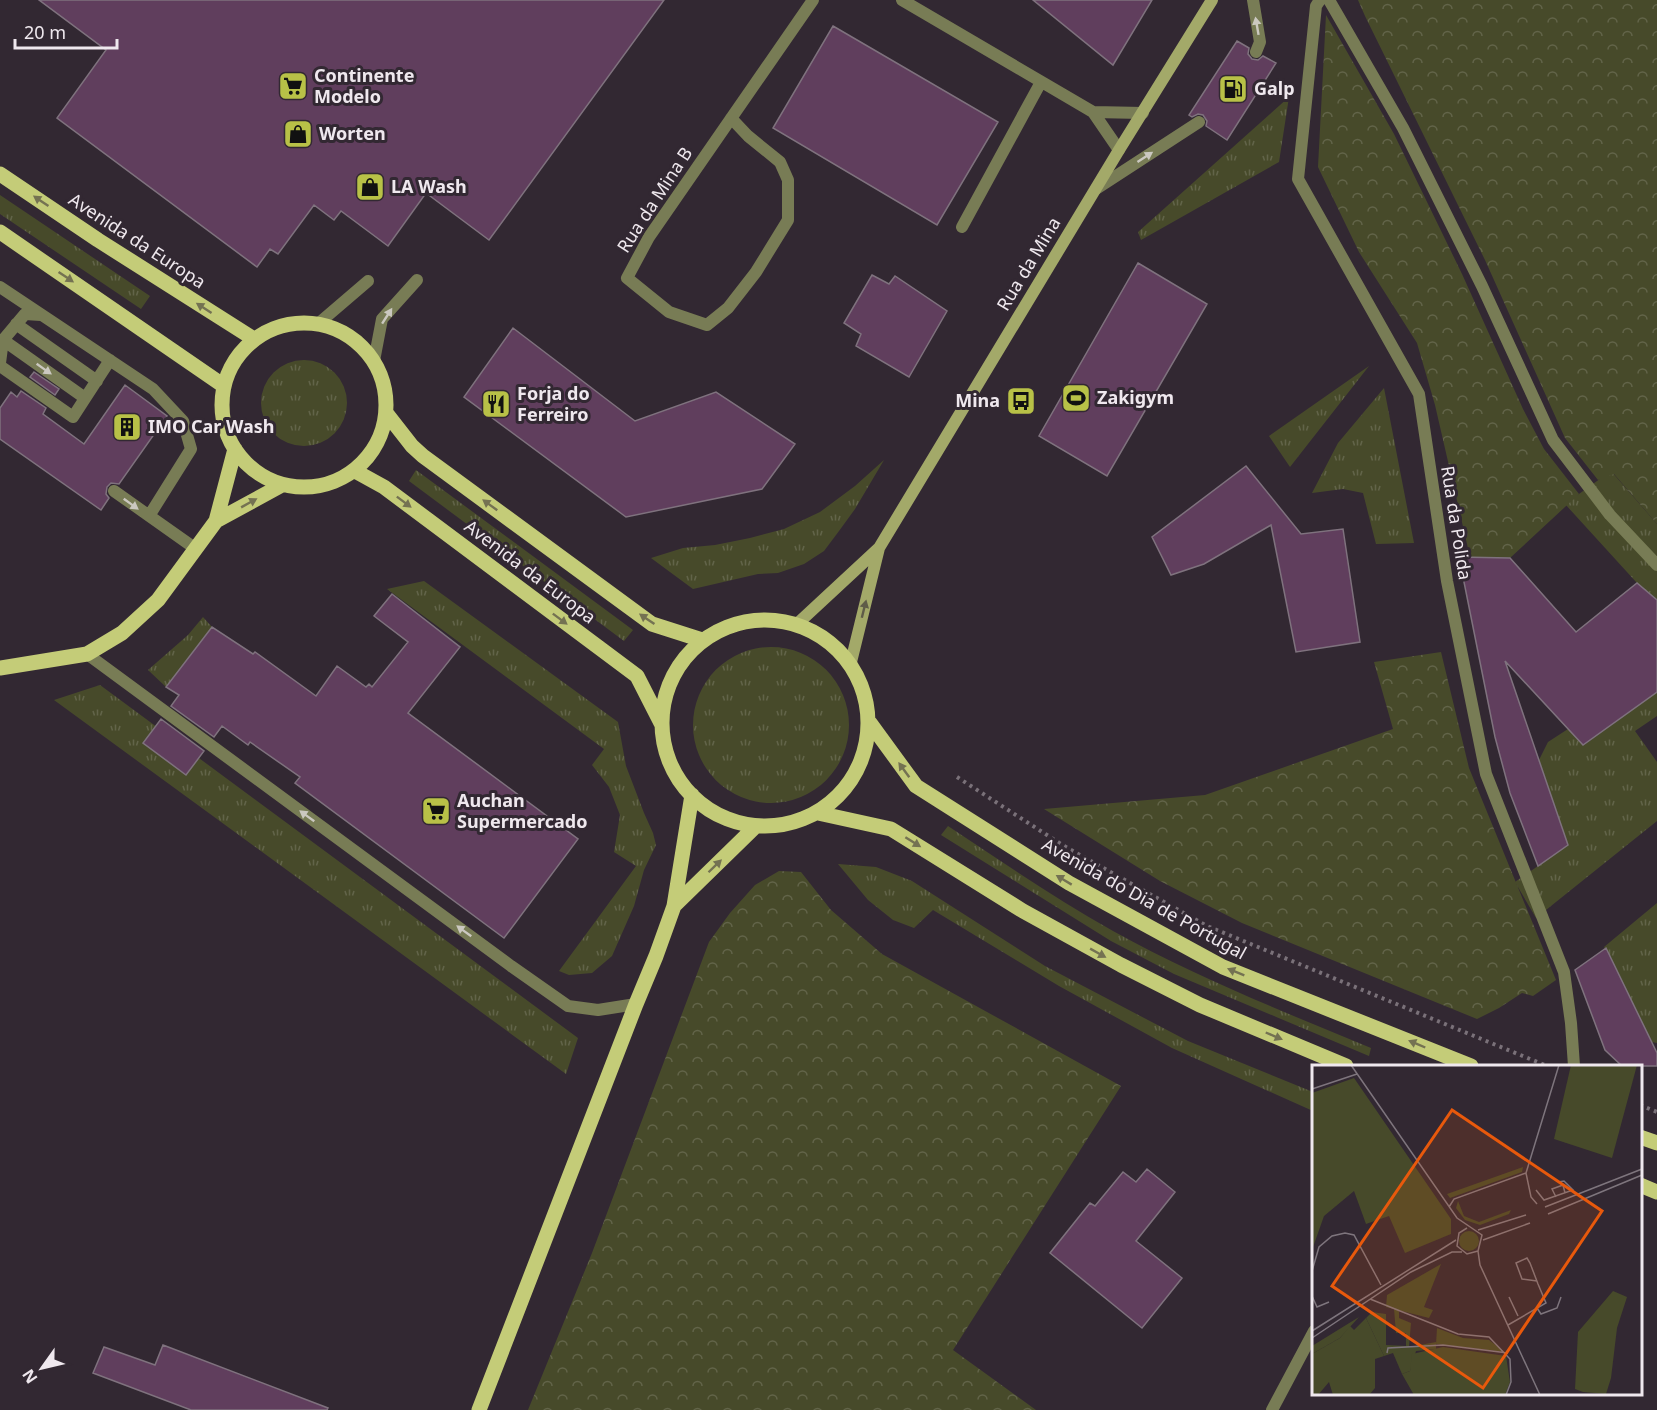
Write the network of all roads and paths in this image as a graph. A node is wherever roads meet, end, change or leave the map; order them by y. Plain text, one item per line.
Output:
1 (813, 0) edge
2 (1212, 0) edge
3 (1253, 0) edge
4 (1320, 0) edge
5 (1329, 0) edge
6 (905, 1) edge
7 (1256, 52) dead end
8 (1041, 82) junction
9 (1093, 112) junction
10 (1143, 114) junction
11 (731, 118) junction
12 (1199, 122) dead end
13 (1119, 150) junction
14 (0, 174) edge
15 (1096, 189) junction
16 (962, 227) dead end
17 (0, 232) edge
18 (417, 280) dead end
19 (368, 281) dead end
20 (0, 286) edge
21 (45, 316) junction
22 (319, 323) junction
23 (16, 324) junction
24 (254, 339) junction
25 (3, 340) junction
26 (110, 360) junction
27 (374, 361) junction
28 (0, 364) edge
29 (97, 381) junction
30 (224, 386) junction
31 (85, 398) junction
32 (387, 414) junction
33 (235, 449) junction
34 (355, 471) junction
35 (282, 485) junction
36 (114, 491) dead end
37 (149, 516) junction
38 (216, 521) junction
39 (879, 548) junction
40 (196, 549) junction
41 (1657, 565) edge
42 (796, 625) junction
43 (702, 640) junction
44 (87, 654) junction
45 (850, 666) junction
46 (0, 668) edge
47 (661, 723) junction
48 (870, 723) junction
49 (957, 777) dead end
50 (692, 795) junction
51 (818, 813) junction
52 (756, 826) junction
53 (674, 906) junction
54 (636, 1004) junction
55 (1344, 1065) edge
56 (1468, 1065) edge
57 (1545, 1065) edge
58 (1574, 1065) edge
59 (1642, 1105) edge
60 (1657, 1112) edge
61 (1642, 1137) edge
62 (1657, 1143) edge
63 (1642, 1185) edge
64 (1657, 1192) edge
65 (1312, 1335) edge
66 (479, 1410) edge
67 (1272, 1410) edge

1 - 11 street, Rua da Mina B
2 - 10 main road, Rua da Mina
7 -> 3 street
4 - 58 street, Rua da Polida
5 - 41 street
6 - 8 street
8 - 9 street
8 - 16 street
9 - 10 street
9 - 13 street
10 - 13 main road, Rua da Mina
11 - 11 street, Rua da Mina B
15 -> 12 street
13 - 15 main road, Rua da Mina
24 -> 14 main road, Avenida da Europa
15 - 39 main road, Rua da Mina
17 -> 30 main road
27 -> 18 street
19 - 22 street
20 - 21 street
21 - 23 street
21 - 26 street
22 - 24 main road
22 - 27 main road
23 - 25 street
23 - 29 street
24 - 30 main road
25 - 28 street
25 -> 31 street
26 - 29 street
26 - 37 street
27 - 32 main road
28 - 31 street
29 - 31 street
30 - 33 main road
32 - 34 main road
43 -> 32 main road, Avenida da Europa
33 - 35 main road
33 - 38 main road
34 - 35 main road
34 -> 47 main road, Avenida da Europa
38 -> 35 main road
36 -> 37 street
37 - 40 street
38 - 40 main road
39 - 42 main road
45 -> 39 main road
40 - 44 main road
42 - 43 main road
42 - 45 main road
43 - 47 main road
44 - 46 main road
54 -> 44 street
45 - 48 main road
47 - 50 main road
48 - 51 main road
56 -> 48 main road, Avenida do Dia de Portugal
49 - 57 path
50 - 52 main road
50 - 53 main road
51 - 52 main road
51 -> 55 main road
53 -> 52 main road
53 - 54 main road
54 - 66 main road
59 - 60 path
61 - 62 main road
63 - 64 main road
65 - 67 street

